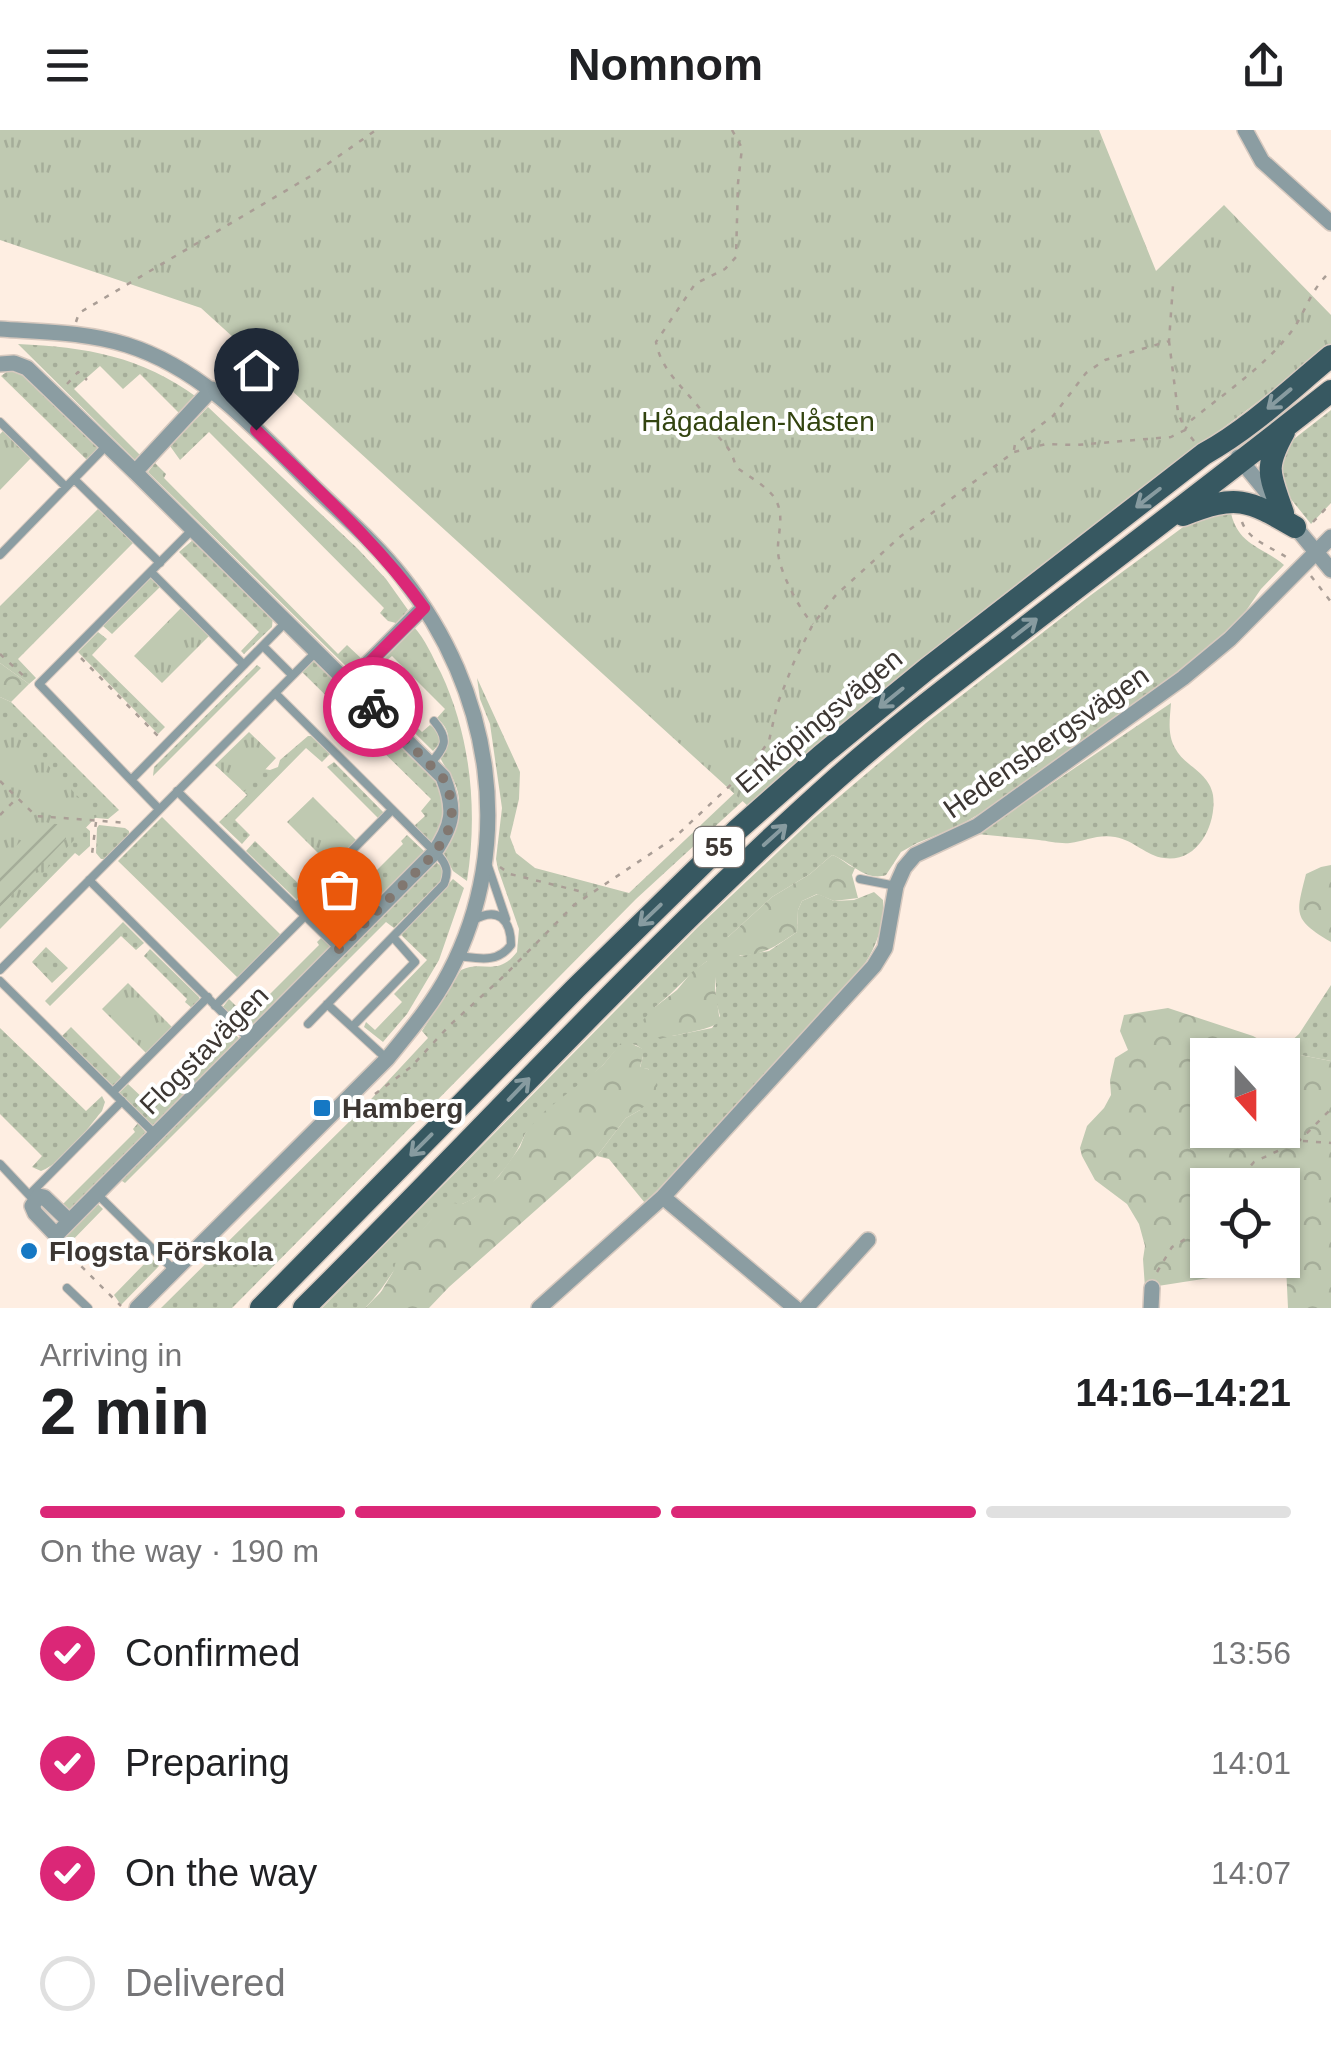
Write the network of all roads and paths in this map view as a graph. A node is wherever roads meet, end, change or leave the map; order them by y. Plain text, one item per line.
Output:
1 (376, 130) edge
2 (732, 130) edge
3 (1245, 130) edge
4 (1331, 223) edge
5 (1173, 285) dead end
6 (0, 329) edge
7 (71, 333) junction
8 (1169, 341) junction
9 (1331, 356) edge
10 (1, 365) edge
11 (87, 380) dead end
12 (212, 390) junction
13 (1331, 391) edge
14 (55, 396) junction
15 (0, 422) edge
16 (1287, 426) junction
17 (1227, 442) junction
18 (106, 445) junction
19 (1014, 452) junction
20 (1242, 462) junction
21 (135, 472) junction
22 (74, 479) junction
23 (66, 487) junction
24 (1289, 520) junction
25 (1161, 524) junction
26 (193, 529) junction
27 (1331, 537) edge
28 (1316, 552) junction
29 (0, 555) edge
30 (160, 563) junction
31 (1331, 570) edge
32 (151, 572) junction
33 (424, 608) junction
34 (287, 622) junction
35 (813, 624) junction
36 (263, 646) junction
37 (73, 650) junction
38 (316, 651) junction
39 (0, 654) edge
40 (244, 665) junction
41 (292, 676) junction
42 (39, 684) junction
43 (348, 684) junction
44 (275, 693) junction
45 (434, 721) dead end
46 (166, 744) junction
47 (430, 764) junction
48 (130, 780) junction
49 (0, 781) edge
50 (177, 792) junction
51 (17, 798) junction
52 (159, 809) junction
53 (392, 810) junction
54 (0, 816) edge
55 (96, 820) junction
56 (144, 824) junction
57 (434, 854) junction
58 (492, 861) junction
59 (104, 865) junction
60 (860, 879) dead end
61 (89, 880) junction
62 (896, 886) junction
63 (589, 893) junction
64 (296, 907) junction
65 (305, 916) junction
66 (472, 922) junction
67 (508, 923) junction
68 (392, 937) junction
69 (339, 949) junction
70 (457, 956) junction
71 (0, 970) edge
72 (0, 981) edge
73 (208, 998) junction
74 (328, 1004) junction
75 (215, 1006) junction
76 (308, 1024) dead end
77 (352, 1026) junction
78 (428, 1038) dead end
79 (250, 1040) junction
80 (433, 1042) junction
81 (387, 1059) junction
82 (386, 1085) dead end
83 (113, 1092) junction
84 (122, 1102) junction
85 (1331, 1109) edge
86 (156, 1134) junction
87 (1300, 1141) joint
88 (1331, 1143) edge
89 (1285, 1148) edge
90 (0, 1164) edge
91 (1249, 1168) edge
92 (97, 1194) junction
93 (32, 1198) junction
94 (663, 1198) junction
95 (69, 1221) junction
96 (56, 1235) junction
97 (1190, 1235) edge
98 (868, 1240) dead end
99 (174, 1270) junction
100 (67, 1288) dead end
101 (1152, 1288) joint
102 (88, 1308) edge
103 (123, 1308) edge
104 (137, 1308) edge
105 (261, 1308) edge
106 (304, 1308) edge
107 (539, 1308) edge
108 (795, 1308) edge
109 (806, 1308) edge
110 (1150, 1308) edge

1 - 7 path
2 - 35 path
3 - 4 street
5 - 8 path
6 - 7 street
7 - 12 street
8 - 19 path
8 - 19 path
9 -> 17 main road, Enköpingsvägen / 55
10 - 14 street, Flogstavägen
11 - 14 path
12 - 21 street
12 - 33 street
13 - 16 main road, Enköpingsvägen / 55
14 - 18 street, Flogstavägen
15 - 23 lane
16 - 20 main road, Enköpingsvägen / 55
16 - 24 main road
17 - 20 street
17 -> 105 main road, Enköpingsvägen / 55
18 - 21 street, Flogstavägen
18 - 22 lane
19 - 35 path
20 - 24 street
20 - 25 main road, Enköpingsvägen / 55
21 - 26 street, Flogstavägen
22 - 23 lane
22 - 30 lane
23 - 29 lane
24 - 25 main road
24 - 28 street
106 -> 25 main road, Enköpingsvägen / 55
26 - 30 lane
26 - 34 street, Flogstavägen
27 - 28 street, Hedensbergsvägen
28 - 31 street
28 - 62 street, Hedensbergsvägen
30 - 32 lane
32 - 37 lane
32 - 40 lane
33 - 43 street
33 - 58 street
34 - 36 lane
34 - 38 street, Flogstavägen
35 - 63 path
36 - 40 lane
36 - 41 lane
37 - 42 lane
37 - 46 path
38 - 41 lane
38 - 43 street, Flogstavägen
39 - 42 path
40 - 46 lane
41 - 44 lane
42 - 48 lane
43 - 47 street, Flogstavägen
44 - 50 lane
44 - 53 lane
45 - 47 lane
46 - 48 lane
47 - 57 street, Flogstavägen
48 - 52 lane
49 - 51 path
50 - 52 lane
50 - 64 lane
51 - 54 path
51 - 55 path
52 - 56 lane
53 - 57 lane
53 - 64 lane
55 - 56 path
55 - 59 path
56 - 59 lane
57 - 68 lane
57 - 69 street, Flogstavägen
58 - 63 path
58 - 66 street
58 - 67 lane
59 - 61 lane
60 - 62 lane
61 - 71 lane
61 - 73 lane
62 - 94 street
63 - 80 path
64 - 65 lane
65 - 69 lane
65 - 75 lane
66 - 67 lane
66 - 70 street
67 - 70 lane
68 - 74 lane
68 - 77 lane
69 - 79 street, Flogstavägen
70 - 81 street
72 - 83 lane
73 - 75 lane
73 - 83 lane
74 - 76 lane
74 - 77 lane
75 - 79 lane
77 - 81 lane
78 - 80 path
79 - 86 street, Flogstavägen
80 - 82 path
81 - 99 street
83 - 84 lane
84 - 86 lane
84 - 93 lane
85 - 87 path
86 - 92 street, Flogstavägen
87 - 88 path
89 - 91 path
90 - 93 lane
92 - 95 street, Flogstavägen
92 - 99 lane
93 - 95 street
93 - 96 street
94 - 107 street
94 - 108 street
95 - 96 street, Flogstavägen
96 - 103 path
97 - 101 path
98 - 109 street
99 - 104 street
100 - 102 lane
101 - 110 street

